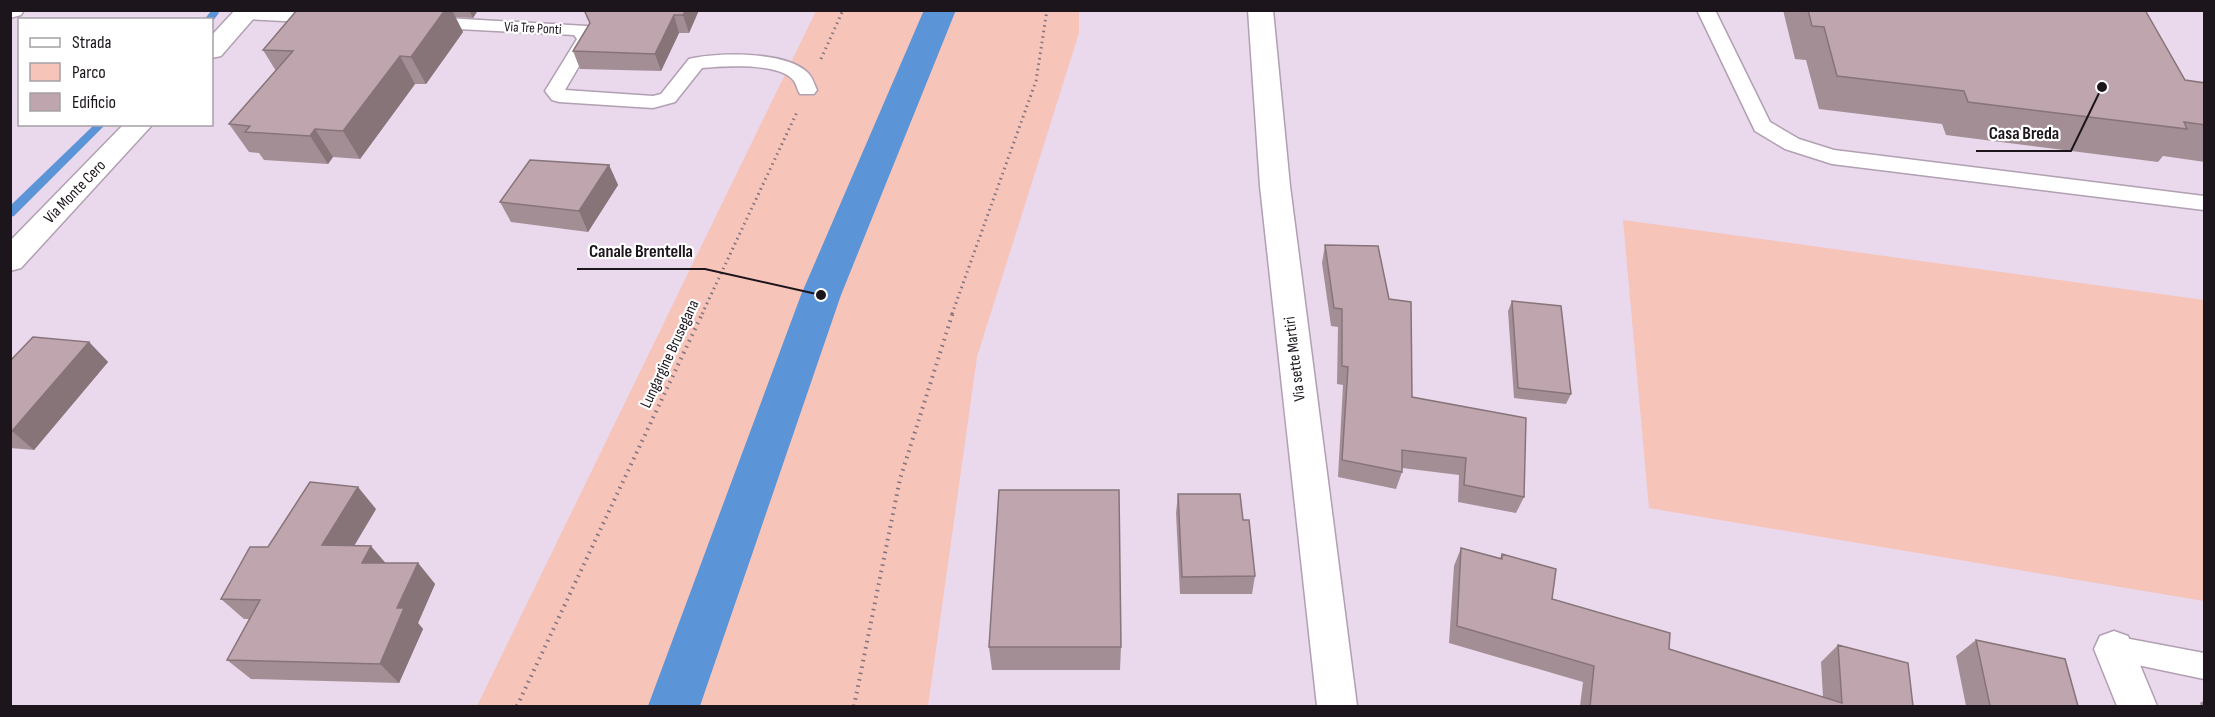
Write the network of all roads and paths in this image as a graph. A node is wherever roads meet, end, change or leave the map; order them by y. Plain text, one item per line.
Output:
1 (843, 10) edge
2 (1047, 10) edge
3 (1260, 10) edge
4 (1706, 10) edge
5 (247, 12) edge
6 (341, 19) edge
7 (413, 22) edge
8 (213, 49) edge
9 (807, 90) junction
10 (138, 126) edge
11 (2205, 203) edge
12 (10, 260) edge
13 (2114, 649) joint
14 (2205, 666) edge
15 (517, 706) edge
16 (854, 706) edge
17 (1337, 706) edge
18 (2136, 706) edge

1 - 9 path, Lungargine Brusegana
2 - 16 path
3 - 17 main road, Via sette Martiri
4 - 11 lane
5 - 6 lane
5 - 8 main road
7 - 9 lane, Via Tre Ponti
9 - 15 path, Lungargine Brusegana
10 - 12 main road, Via Monte Cero
13 - 14 lane
13 - 18 main road

